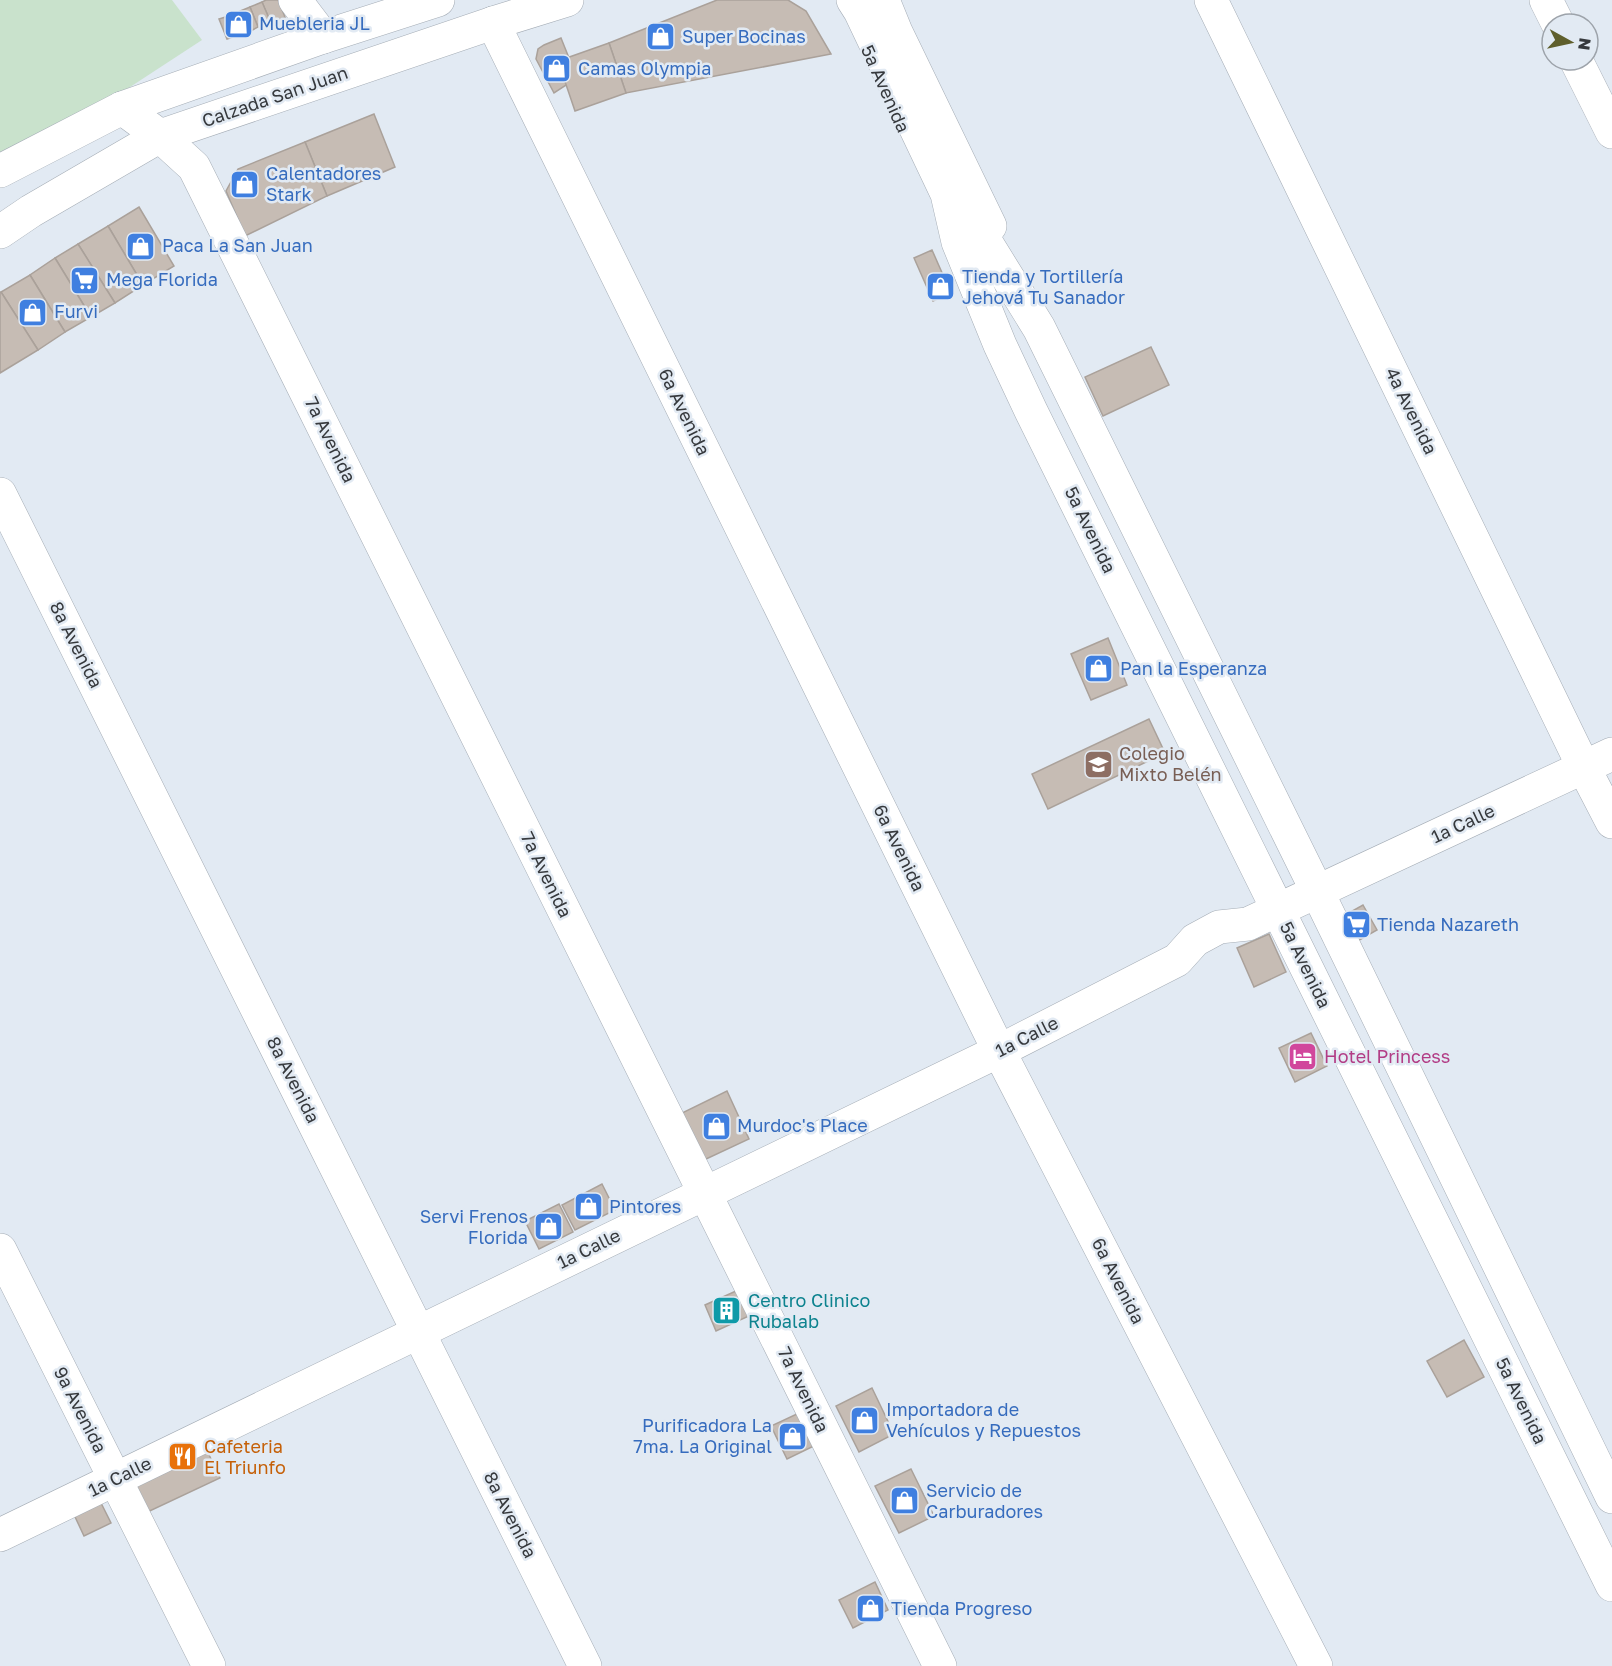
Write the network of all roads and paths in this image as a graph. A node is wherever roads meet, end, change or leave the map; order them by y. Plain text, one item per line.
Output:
1 (295, 0) edge
2 (438, 0) edge
3 (567, 0) edge
4 (839, 0) edge
5 (853, 0) edge
6 (883, 0) edge
7 (1210, 0) edge
8 (493, 23) junction
9 (323, 37) junction
10 (1582, 72) edge
11 (122, 108) junction
12 (1612, 132) edge
13 (160, 136) junction
14 (0, 171) edge
15 (942, 184) junction
16 (0, 232) edge
17 (1039, 328) junction
18 (1000, 345) junction
19 (0, 494) edge
20 (1598, 761) edge
21 (1612, 822) edge
22 (1317, 891) junction
23 (1278, 910) junction
24 (999, 1051) junction
25 (705, 1193) junction
26 (0, 1250) edge
27 (419, 1332) junction
28 (115, 1479) junction
29 (1612, 1497) edge
30 (0, 1535) edge
31 (1612, 1585) edge
32 (209, 1666) edge
33 (585, 1666) edge
34 (940, 1666) edge
35 (1316, 1666) edge

1 - 9 street
2 - 9 street
3 - 8 street, Calzada San Juan
4 - 18 street, 5a Avenida
5 - 15 street, 5a Avenida
6 - 17 street, 5a Avenida
7 - 20 street, 4a Avenida
8 - 13 street, Calzada San Juan
8 - 24 street, 6a Avenida
9 - 11 street
10 - 12 street
11 - 13 street, 7a Avenida
11 - 14 street
13 - 16 street, Calzada San Juan
13 - 25 street, 7a Avenida
15 - 17 street, 5a Avenida
15 - 18 street, 5a Avenida
17 - 22 street, 5a Avenida
18 - 23 street, 5a Avenida
19 - 27 street, 8a Avenida
20 - 21 street, 4a Avenida
20 - 22 street, 1a Calle
22 - 23 street, 1a Calle
22 - 29 street, 5a Avenida
23 - 24 street, 1a Calle
23 - 31 street, 5a Avenida
24 - 25 street, 1a Calle
24 - 35 street, 6a Avenida
25 - 27 street, 1a Calle
25 - 34 street, 7a Avenida
26 - 28 street, 9a Avenida
27 - 28 street, 1a Calle
27 - 33 street, 8a Avenida
28 - 30 street, 1a Calle
28 - 32 street, 9a Avenida

